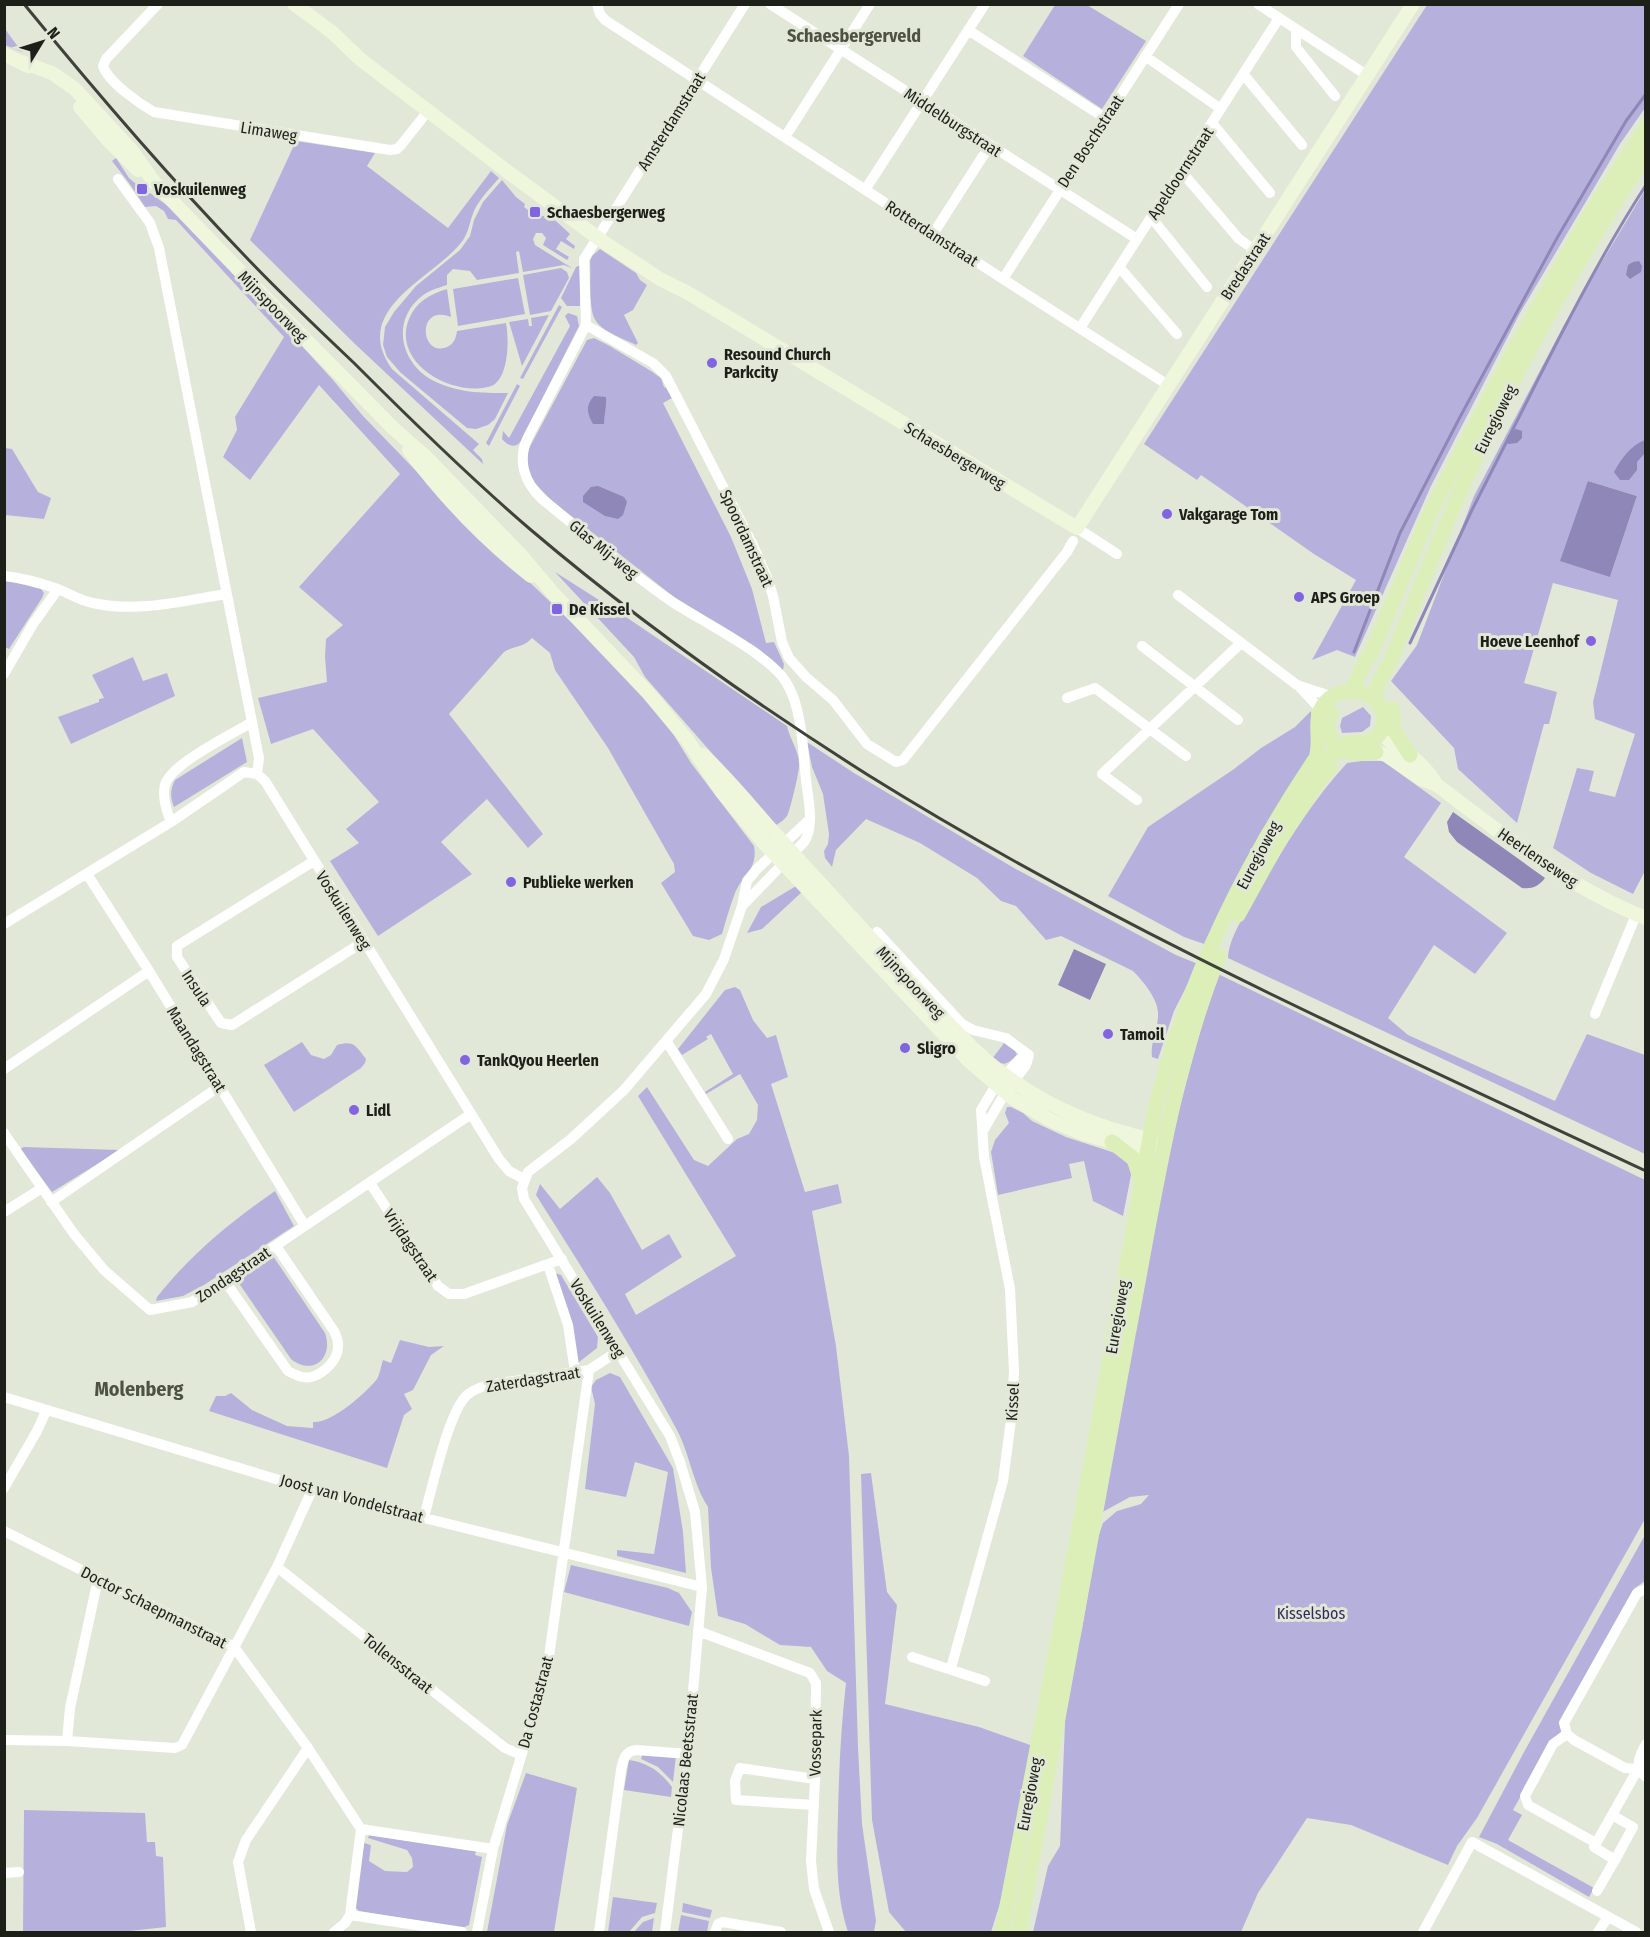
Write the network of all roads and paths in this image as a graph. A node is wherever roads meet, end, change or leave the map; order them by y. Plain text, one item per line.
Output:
1 (158, 4) edge
2 (294, 4) edge
3 (597, 4) edge
4 (745, 4) edge
5 (770, 4) edge
6 (870, 4) edge
7 (985, 4) edge
8 (1179, 4) edge
9 (1257, 4) edge
10 (1413, 4) edge
11 (1279, 18) junction
12 (1296, 29) junction
13 (968, 30) junction
14 (841, 50) junction
15 (4, 54) edge
16 (1145, 56) junction
17 (1244, 75) junction
18 (1368, 76) junction
19 (697, 80) junction
20 (1335, 96) dead end
21 (922, 102) junction
22 (1221, 109) junction
23 (428, 111) junction
24 (1106, 117) junction
25 (1212, 123) junction
26 (1646, 127) edge
27 (785, 137) junction
28 (990, 146) junction
29 (1302, 146) dead end
30 (1646, 154) edge
31 (1181, 171) junction
32 (118, 179) dead end
33 (1059, 189) junction
34 (865, 190) junction
35 (1270, 193) dead end
36 (1151, 217) junction
37 (933, 234) junction
38 (598, 237) junction
39 (1137, 239) junction
40 (1255, 250) junction
41 (1120, 268) junction
42 (1003, 279) junction
43 (1208, 287) dead end
44 (586, 325) junction
45 (1080, 328) junction
46 (1177, 334) dead end
47 (1168, 385) junction
48 (1075, 535) junction
49 (1117, 554) dead end
50 (4, 576) edge
51 (58, 589) junction
52 (226, 594) junction
53 (1178, 595) dead end
54 (1241, 643) junction
55 (1142, 646) dead end
56 (1391, 660) junction
57 (4, 674) edge
58 (1298, 685) junction
59 (1196, 686) junction
60 (1362, 694) junction
61 (1333, 697) junction
62 (1067, 698) dead end
63 (1325, 713) junction
64 (1238, 720) dead end
65 (252, 722) junction
66 (1149, 728) junction
67 (1382, 731) junction
68 (688, 741) junction
69 (1344, 750) junction
70 (1376, 752) joint
71 (1410, 755) junction
72 (1186, 756) dead end
73 (257, 774) junction
74 (1437, 785) junction
75 (1137, 800) dead end
76 (171, 822) junction
77 (789, 849) junction
78 (773, 853) junction
79 (314, 861) junction
80 (783, 864) junction
81 (87, 874) junction
82 (742, 906) junction
83 (1641, 916) edge
84 (6, 919) edge
85 (877, 932) dead end
86 (363, 942) junction
87 (149, 971) junction
88 (1596, 1014) dead end
89 (667, 1042) junction
90 (4, 1069) edge
91 (1177, 1080) junction
92 (1005, 1084) junction
93 (220, 1086) junction
94 (471, 1114) junction
95 (4, 1133) edge
96 (728, 1139) dead end
97 (1112, 1142) junction
98 (1151, 1144) junction
99 (524, 1179) junction
100 (370, 1183) junction
101 (1141, 1184) junction
102 (42, 1188) junction
103 (51, 1202) junction
104 (4, 1212) edge
105 (305, 1226) junction
106 (1146, 1242) junction
107 (276, 1246) junction
108 (562, 1259) junction
109 (548, 1265) junction
110 (225, 1281) junction
111 (618, 1351) junction
112 (589, 1370) junction
113 (575, 1372) junction
114 (4, 1397) edge
115 (46, 1411) junction
116 (4, 1488) edge
117 (312, 1490) junction
118 (424, 1517) junction
119 (4, 1531) edge
120 (562, 1551) junction
121 (277, 1567) junction
122 (99, 1579) junction
123 (702, 1587) junction
124 (1645, 1588) edge
125 (698, 1631) junction
126 (234, 1647) junction
127 (912, 1657) dead end
128 (951, 1668) junction
129 (985, 1681) dead end
130 (1567, 1734) junction
131 (4, 1740) edge
132 (67, 1741) junction
133 (1646, 1744) edge
134 (308, 1748) junction
135 (688, 1754) junction
136 (521, 1755) junction
137 (1642, 1773) edge
138 (815, 1779) junction
139 (814, 1805) junction
140 (1612, 1815) junction
141 (362, 1829) junction
142 (1596, 1843) junction
143 (493, 1850) junction
144 (1615, 1860) junction
145 (19, 1872) dead end
146 (4, 1873) edge
147 (1598, 1891) dead end
148 (350, 1915) junction
149 (1608, 1917) junction
150 (251, 1932) edge
151 (334, 1932) edge
152 (462, 1932) edge
153 (477, 1932) edge
154 (599, 1932) edge
155 (665, 1932) edge
156 (715, 1932) edge
157 (781, 1932) edge
158 (829, 1932) edge
159 (1002, 1932) edge
160 (1019, 1932) edge
161 (1423, 1932) edge
162 (1598, 1932) edge
163 (1636, 1932) edge

1 - 23 street, Limaweg
2 - 23 street, Schaesbergerweg
3 - 19 street, Rotterdamstraat
4 - 19 street, Amsterdamstraat
5 - 14 street, Middelburgstraat
6 - 14 street
7 - 13 street
8 - 16 street, Den Boschstraat
9 - 11 street
10 - 18 street, Bredastraat
11 - 12 street
11 - 17 street, Apeldoornstraat
12 - 18 street
12 - 20 street
13 - 21 street
13 - 24 street
14 - 21 street, Middelburgstraat
14 - 27 street
15 - 68 street, Mijnspoorweg
16 - 22 street
16 - 24 street, Den Boschstraat
17 - 22 street, Apeldoornstraat
17 - 29 street
18 - 40 street, Bredastraat
19 - 27 street, Rotterdamstraat
19 - 38 street, Amsterdamstraat
21 - 28 street, Middelburgstraat
21 - 34 street
22 - 25 street, Apeldoornstraat
23 - 38 street, Schaesbergerweg
24 - 33 street, Den Boschstraat
25 - 31 street, Apeldoornstraat
25 - 35 street
26 - 60 main road, Euregioweg
27 - 34 street, Rotterdamstraat
28 - 33 street, Middelburgstraat
28 - 37 street
30 - 56 main road, Euregioweg
31 - 36 street, Apeldoornstraat
31 - 40 street
32 - 52 street
33 - 39 street, Middelburgstraat
33 - 42 street, Den Boschstraat
34 - 37 street, Rotterdamstraat
36 - 39 street, Apeldoornstraat
36 - 43 street
37 - 42 street, Rotterdamstraat
38 - 44 street, Glas Mij-weg
38 - 48 street, Schaesbergerweg
39 - 41 street, Apeldoornstraat
40 - 47 street, Bredastraat
41 - 45 street, Apeldoornstraat
41 - 46 street
42 - 45 street, Rotterdamstraat
44 - 48 street, Spoordamstraat
44 - 77 street, Glas Mij-weg
45 - 47 street, Rotterdamstraat
47 - 48 street, Bredastraat
48 - 49 street, Schaesbergerweg
50 - 51 street
51 - 52 street
51 - 57 street
52 - 65 street
53 - 54 street
54 - 58 street
54 - 59 street
55 - 59 street
56 - 60 main road, Euregioweg
56 - 71 main road
58 - 61 street
58 - 63 street
59 - 64 street
59 - 66 street
60 - 61 main road
60 - 63 main road
60 - 67 main road
61 - 63 main road
62 - 66 street
63 - 69 main road
63 - 98 main road, Euregioweg
65 - 73 street
65 - 76 street
66 - 72 street
66 - 75 street
67 - 69 main road
67 - 71 street, Heerlenseweg
68 - 77 street, Mijnspoorweg
68 - 78 street, Mijnspoorweg
69 - 70 main road
69 - 91 main road, Euregioweg
70 - 74 street, Heerlenseweg
71 - 74 street, Heerlenseweg
73 - 76 street
73 - 79 street, Voskuilenweg
74 - 83 street, Heerlenseweg
76 - 81 street
77 - 78 street
77 - 80 street
77 - 92 street, Mijnspoorweg
78 - 80 street, Mijnspoorweg
78 - 82 street
79 - 86 street, Voskuilenweg
79 - 86 street, Insula
80 - 82 street
80 - 92 street, Mijnspoorweg
81 - 84 street
81 - 87 street, Maandagstraat
82 - 89 street
83 - 88 street
85 - 92 street, Kissel
86 - 94 street, Voskuilenweg
87 - 90 street
87 - 93 street, Maandagstraat
89 - 96 street
89 - 99 street
91 - 98 main road
91 - 106 main road, Euregioweg
92 - 97 street, Mijnspoorweg
92 - 98 street, Mijnspoorweg
92 - 128 street, Kissel
93 - 103 street
93 - 105 street, Maandagstraat
94 - 99 street, Voskuilenweg
94 - 100 street, Zondagstraat
95 - 102 street, Zondagstraat
97 - 98 street, Mijnspoorweg
97 - 101 main road
98 - 101 main road, Euregioweg
98 - 106 main road
99 - 108 street, Voskuilenweg
100 - 105 street, Zondagstraat
100 - 109 street, Vrijdagstraat
101 - 159 main road, Euregioweg
102 - 103 street, Zondagstraat
102 - 104 street
103 - 110 street, Zondagstraat
105 - 107 street, Zondagstraat
106 - 160 main road, Euregioweg
107 - 110 street, Zondagstraat
107 - 110 street
108 - 109 street, Vrijdagstraat
108 - 111 street, Voskuilenweg
109 - 113 street, Voskuilenweg
111 - 112 street, Zaterdagstraat
111 - 123 street, Voskuilenweg
112 - 113 street, Zaterdagstraat
112 - 120 street, Da Costastraat
113 - 118 street, Zaterdagstraat
114 - 115 street, Joost van Vondelstraat
115 - 116 street
115 - 117 street, Joost van Vondelstraat
117 - 118 street, Joost van Vondelstraat
117 - 121 street
118 - 120 street, Joost van Vondelstraat
119 - 122 street, Doctor Schaepmanstraat
120 - 123 street, Joost van Vondelstraat
120 - 136 street, Da Costastraat
121 - 126 street
121 - 136 street, Tollensstraat
122 - 126 street, Doctor Schaepmanstraat
122 - 132 street
123 - 125 street, Nicolaas Beetsstraat
124 - 130 street
125 - 135 street, Nicolaas Beetsstraat
125 - 138 street, Vossepark
126 - 132 street
126 - 134 street, Doctor Schaepmanstraat
127 - 128 street
128 - 129 street
130 - 137 street
130 - 142 street
131 - 132 street
133 - 137 street
134 - 141 street, Doctor Schaepmanstraat
134 - 150 street
135 - 154 street
135 - 155 street, Nicolaas Beetsstraat
136 - 143 street, Da Costastraat
137 - 140 street
138 - 139 street, Vossepark
138 - 139 street
139 - 158 street, Vossepark
140 - 142 street
140 - 144 street
141 - 143 street
141 - 148 street
142 - 144 street
143 - 153 street, Da Costastraat
144 - 147 street
145 - 146 street
148 - 151 street
148 - 152 street
149 - 161 street
149 - 162 street
149 - 163 street
156 - 157 street

